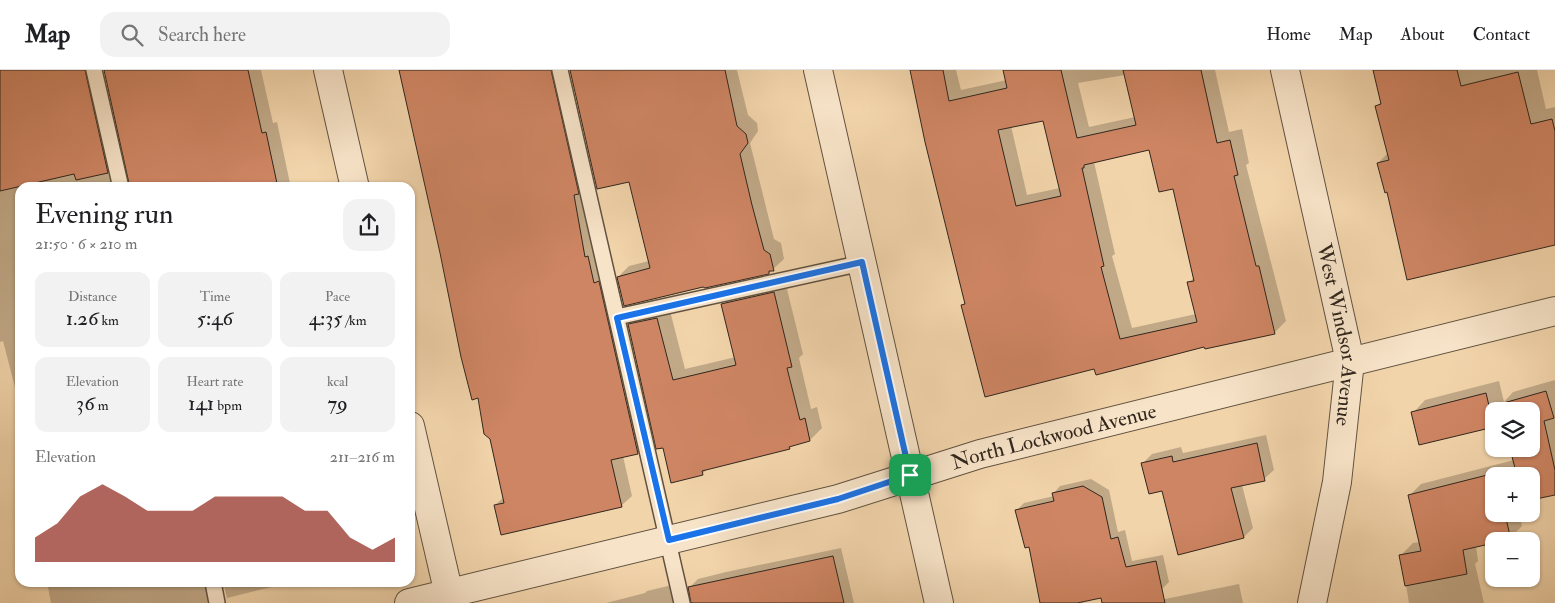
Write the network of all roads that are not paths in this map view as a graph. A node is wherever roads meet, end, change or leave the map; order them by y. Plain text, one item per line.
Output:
1 (94, 70) edge
2 (328, 70) edge
3 (560, 70) edge
4 (818, 70) edge
5 (1285, 70) edge
6 (120, 182) edge
7 (354, 182) edge
8 (862, 262) junction
9 (1555, 311) edge
10 (617, 318) junction
11 (1350, 361) junction
12 (415, 448) edge
13 (910, 475) junction
14 (669, 540) junction
15 (214, 587) edge
16 (450, 598) edge
17 (218, 603) edge
18 (409, 603) edge
19 (682, 603) edge
20 (939, 603) edge
21 (1312, 603) edge

1 - 6 lane
2 - 7 street
3 - 10 lane
4 - 8 street
5 - 11 street, West Windsor Avenue
8 - 10 lane
8 - 13 street
9 - 11 street, North Lockwood Avenue
10 - 14 lane
11 - 13 street, North Lockwood Avenue
11 - 21 street, West Windsor Avenue
12 - 16 street
13 - 14 street, North Lockwood Avenue
13 - 20 street
14 - 16 street, North Lockwood Avenue
14 - 19 lane
15 - 17 lane
16 - 18 street, North Lockwood Avenue

